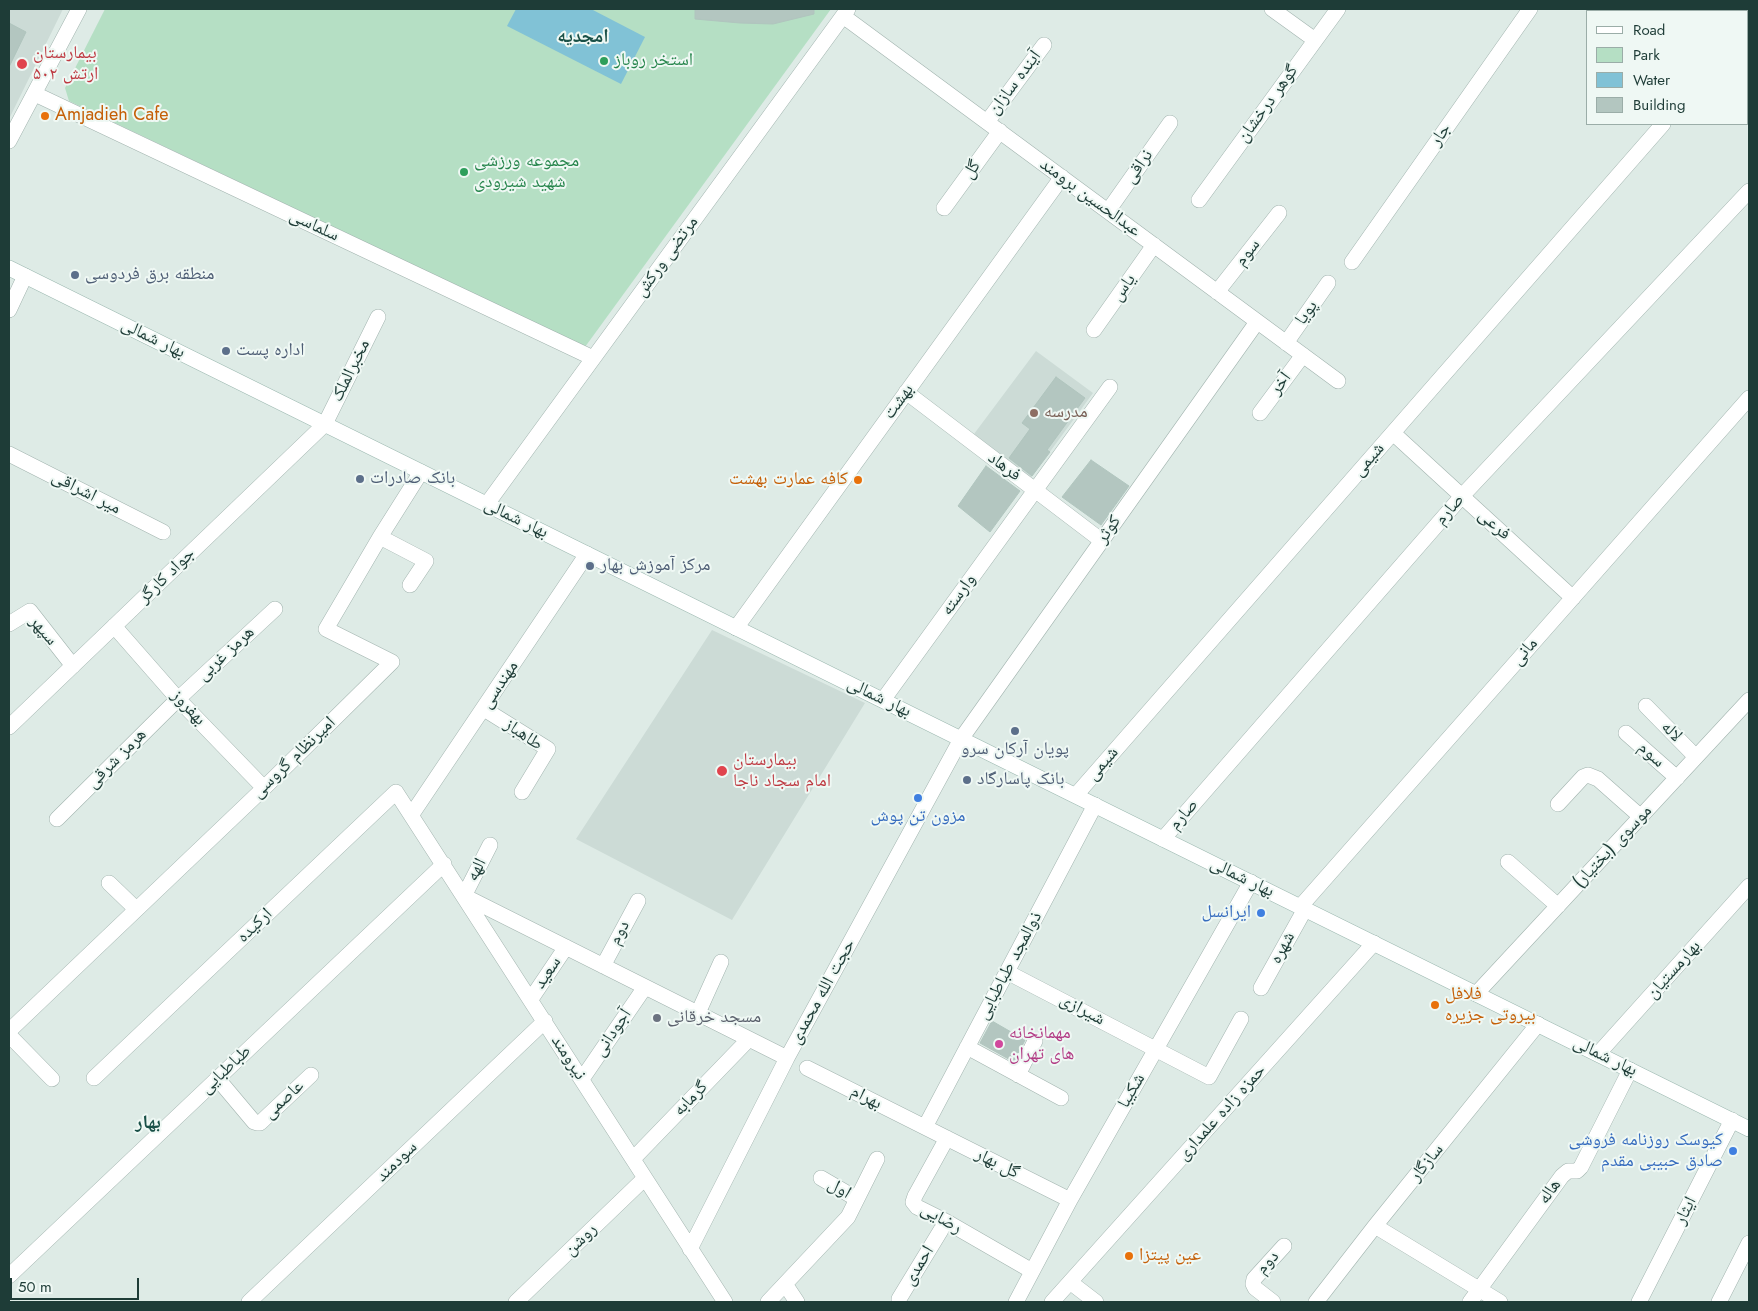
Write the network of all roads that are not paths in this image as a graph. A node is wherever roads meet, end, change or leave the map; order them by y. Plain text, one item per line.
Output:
1 (79, 9) edge
2 (1272, 9) edge
3 (1338, 9) edge
4 (1530, 9) edge
5 (846, 12) edge
6 (1315, 40) junction
7 (1044, 45) dead end
8 (35, 94) junction
9 (987, 122) junction
10 (1170, 124) dead end
11 (1662, 125) edge
12 (1000, 131) junction
13 (9, 141) edge
14 (1062, 177) junction
15 (1749, 191) edge
16 (1199, 200) dead end
17 (944, 208) dead end
18 (1108, 211) junction
19 (1279, 213) dead end
20 (1154, 245) junction
21 (1352, 262) dead end
22 (9, 268) edge
23 (25, 276) junction
24 (1328, 283) dead end
25 (1217, 292) junction
26 (9, 310) edge
27 (378, 317) dead end
28 (1257, 322) junction
29 (1094, 330) dead end
30 (1286, 343) junction
31 (1303, 355) junction
32 (593, 358) junction
33 (1338, 381) dead end
34 (1110, 387) dead end
35 (906, 392) junction
36 (1749, 398) edge
37 (1260, 413) dead end
38 (325, 424) junction
39 (1393, 433) junction
40 (9, 454) edge
41 (421, 472) junction
42 (1035, 490) junction
43 (1462, 496) junction
44 (487, 504) junction
45 (163, 532) dead end
46 (380, 536) junction
47 (1102, 541) junction
48 (587, 554) junction
49 (410, 586) dead end
50 (1573, 598) junction
51 (275, 609) dead end
52 (9, 624) edge
53 (114, 626) junction
54 (736, 628) junction
55 (73, 666) junction
56 (178, 699) junction
57 (883, 700) junction
58 (1749, 700) edge
59 (1646, 706) dead end
60 (484, 708) junction
61 (9, 727) edge
62 (1626, 733) dead end
63 (961, 739) junction
64 (1696, 757) junction
65 (1676, 778) junction
66 (264, 788) junction
67 (522, 792) dead end
68 (1076, 796) junction
69 (1558, 804) dead end
70 (1095, 805) junction
71 (412, 814) junction
72 (1640, 817) junction
73 (57, 819) dead end
74 (1163, 839) junction
75 (490, 845) dead end
76 (1508, 862) dead end
77 (444, 864) junction
78 (1251, 882) junction
79 (109, 883) dead end
80 (1749, 886) edge
81 (464, 896) junction
82 (638, 901) dead end
83 (1558, 906) junction
84 (1302, 908) junction
85 (136, 909) junction
86 (1374, 943) junction
87 (566, 947) junction
88 (722, 962) dead end
89 (603, 966) junction
90 (1008, 972) junction
91 (645, 987) junction
92 (1261, 988) dead end
93 (1476, 994) junction
94 (531, 999) junction
95 (698, 1013) junction
96 (1241, 1020) dead end
97 (545, 1021) junction
98 (1538, 1024) junction
99 (9, 1031) edge
100 (9, 1035) edge
101 (749, 1039) junction
102 (1035, 1042) dead end
103 (968, 1047) junction
104 (1156, 1049) junction
105 (1598, 1054) junction
106 (787, 1058) junction
107 (807, 1068) dead end
108 (1630, 1070) junction
109 (311, 1075) dead end
110 (1018, 1075) junction
111 (94, 1078) dead end
112 (217, 1078) junction
113 (52, 1079) dead end
114 (582, 1079) junction
115 (1061, 1098) dead end
116 (1732, 1120) junction
117 (925, 1127) junction
118 (1749, 1129) edge
119 (947, 1138) junction
120 (633, 1159) junction
121 (877, 1159) dead end
122 (645, 1178) junction
123 (821, 1178) dead end
124 (857, 1199) junction
125 (1070, 1200) junction
126 (1376, 1226) junction
127 (941, 1230) dead end
128 (1749, 1243) edge
129 (1284, 1246) dead end
130 (690, 1249) junction
131 (1032, 1271) junction
132 (9, 1276) edge
133 (1070, 1282) junction
134 (785, 1284) junction
135 (1474, 1296) edge
136 (249, 1302) edge
137 (516, 1302) edge
138 (725, 1302) edge
139 (768, 1302) edge
140 (797, 1302) edge
141 (900, 1302) edge
142 (1016, 1302) edge
143 (1052, 1302) edge
144 (1096, 1302) edge
145 (1273, 1302) edge
146 (1316, 1302) edge
147 (1500, 1302) edge
148 (1639, 1302) edge
149 (1718, 1302) edge

1 - 8 street
2 - 6 street
3 - 6 street, گوهر درخشان
4 - 21 street, جار
5 - 9 street, عبدالحسین برومند
5 - 32 street, مرتضی ورکش
6 - 16 street, گوهر درخشان
7 - 9 street, آینده سازان
8 - 13 street
8 - 32 street, سلماسی
9 - 12 street, عبدالحسین برومند
10 - 18 street, نراقی
11 - 39 street, شیمی
12 - 14 street, عبدالحسین برومند
12 - 17 street, گل
14 - 18 street, عبدالحسین برومند
14 - 35 street, بهشت
15 - 43 street, صارم
18 - 20 street, عبدالحسین برومند
19 - 25 street, سوم
20 - 25 street, عبدالحسین برومند
20 - 29 street, یاس
22 - 23 street, بهار شمالی
23 - 26 street
23 - 38 street, بهار شمالی
24 - 30 street, پویا
25 - 28 street, عبدالحسین برومند
27 - 38 street, مخبرالملک
28 - 30 street, عبدالحسین برومند
28 - 47 street, کوثر
30 - 31 street, عبدالحسین برومند
31 - 33 street, عبدالحسین برومند
31 - 37 street, آخر
32 - 44 street, مرتضی ورکش
34 - 42 street, وارسته
35 - 42 street, فرهاد
35 - 54 street, بهشت
36 - 50 street, مانی
38 - 41 street, بهار شمالی
38 - 53 street, جواد کارگر
39 - 43 street, فرعی
39 - 68 street, شیمی
40 - 45 street, میر اشراقی
41 - 44 street, بهار شمالی
41 - 46 street, امیرنظام گروسی
42 - 47 street, فرهاد
42 - 57 street, وارسته
43 - 50 street, فرعی
43 - 74 street, صارم
44 - 48 street, بهار شمالی
46 - 49 street
46 - 66 street, امیرنظام گروسی
47 - 63 street, کوثر
48 - 54 street, بهار شمالی
48 - 60 street, مهندسی
50 - 84 street, مانی
51 - 56 street, هرمز غربی
52 - 55 street, سپهر
53 - 55 street, جواد کارگر
53 - 56 street, بهفروز
54 - 57 street, بهار شمالی
55 - 61 street, جواد کارگر
56 - 66 street, بهفروز
56 - 73 street, هرمز شرقی
57 - 63 street, بهار شمالی
58 - 64 street, موسوی (بختیار)
59 - 64 street, لاله
60 - 67 street, طاهباز
60 - 71 street, مهندسی
62 - 65 street, سوم
63 - 68 street, بهار شمالی
63 - 106 street, حجت الله محمدی
64 - 65 street, موسوی (بختیار)
65 - 72 street, موسوی (بختیار)
66 - 85 street, امیرنظام گروسی
68 - 70 street, بهار شمالی
69 - 72 street
70 - 74 street, بهار شمالی
70 - 90 street, ذوالمجد طباطبایی
71 - 77 street, نیرومند
71 - 111 street, ارکیده
72 - 83 street, موسوی (بختیار)
74 - 78 street, بهار شمالی
75 - 81 street, الهه
76 - 83 street
77 - 81 street, نیرومند
77 - 112 street, طباطبایی
78 - 84 street, بهار شمالی
78 - 104 street, شکیبا
79 - 85 street
80 - 105 street, بهارمستیان
81 - 87 street
81 - 94 street, نیرومند
82 - 89 street, دوم
83 - 93 street, موسوی (بختیار)
84 - 86 street, بهار شمالی
84 - 92 street, شهره
85 - 99 street, امیرنظام گروسی
86 - 93 street, بهار شمالی
86 - 133 street, حمزه زاده علمداری
87 - 89 street
87 - 94 street, سعید
88 - 95 street
89 - 91 street
90 - 103 street, ذوالمجد طباطبایی
90 - 104 street, شیرازی
91 - 95 street
91 - 114 street, آجودانی
93 - 98 street, بهار شمالی
94 - 97 street, نیرومند
95 - 101 street
96 - 104 street, شیرازی
97 - 114 street, نیرومند
97 - 136 street, سودمند
98 - 105 street, بهار شمالی
98 - 126 street, سازگار
100 - 113 street
101 - 106 street
101 - 120 street, گرمابه
102 - 110 street
103 - 110 street
103 - 117 street, ذوالمجد طباطبایی
104 - 125 street, شکیبا
105 - 108 street, بهار شمالی
106 - 130 street, حجت الله محمدی
107 - 117 street, بهرام
108 - 116 street, بهار شمالی
108 - 135 street, هاله
109 - 112 street, عاصمی
110 - 115 street
112 - 132 street, طباطبایی
114 - 120 street, نیرومند
116 - 118 street, بهار شمالی
116 - 148 street, ایثار
117 - 119 street, گل بهار
119 - 125 street, گل بهار
119 - 131 street, رضایی
120 - 122 street, نیرومند
121 - 124 street
122 - 130 street, نیرومند
122 - 137 street, روشن
123 - 124 street, اول
124 - 134 street
125 - 131 street, شکیبا
126 - 135 street
126 - 146 street, سازگار
127 - 141 street, احمدی
128 - 149 street
129 - 145 street, دوم
130 - 138 street, نیرومند
131 - 142 street, شکیبا
133 - 143 street, حمزه زاده علمداری
133 - 144 street
134 - 139 street
134 - 140 street
135 - 147 street

